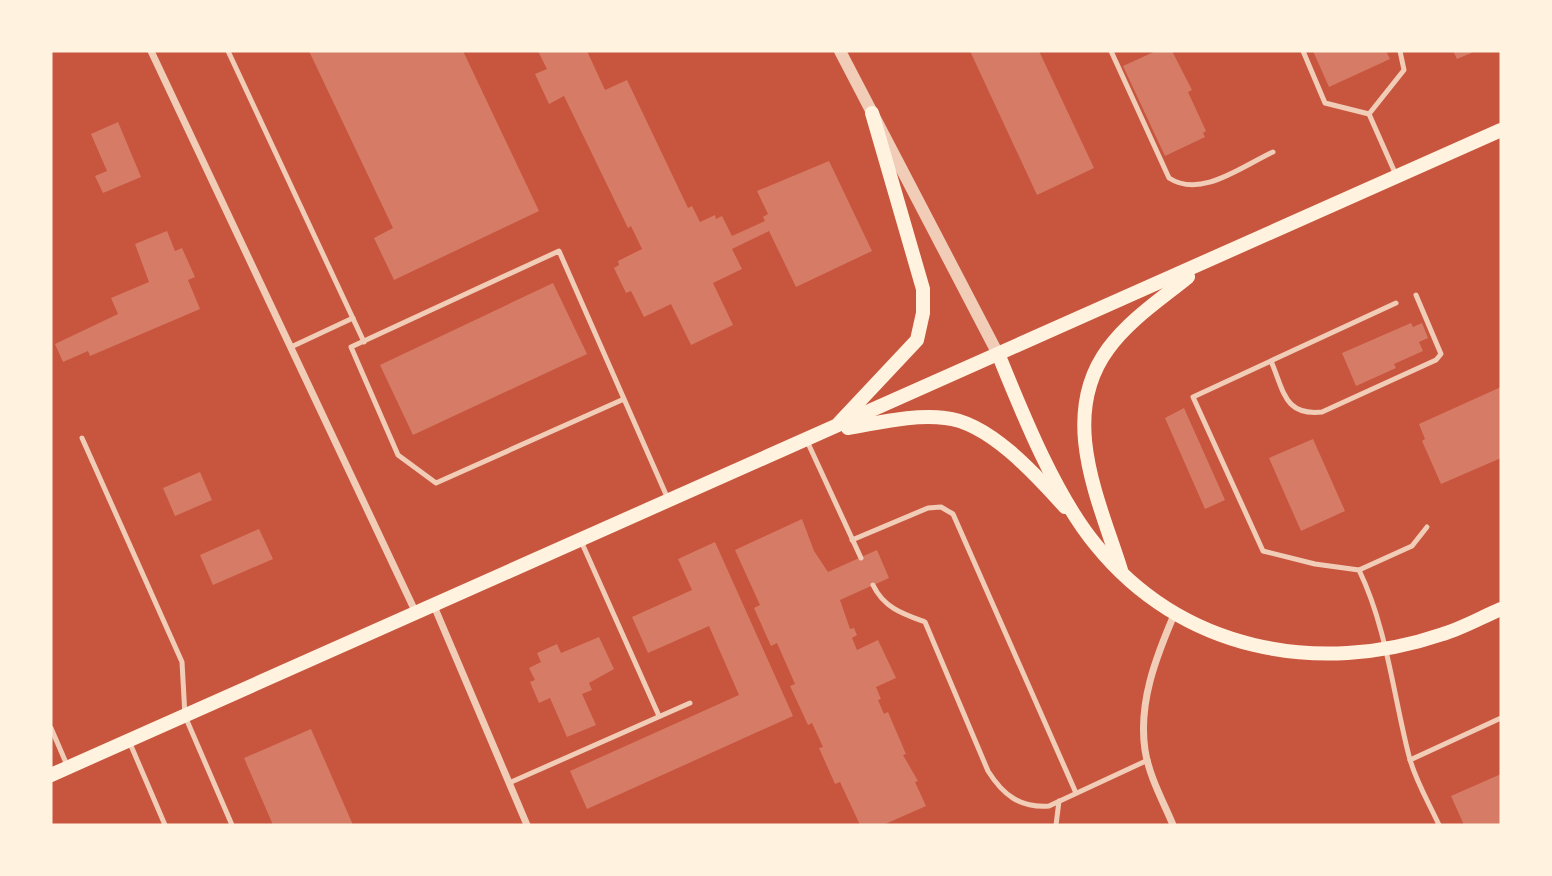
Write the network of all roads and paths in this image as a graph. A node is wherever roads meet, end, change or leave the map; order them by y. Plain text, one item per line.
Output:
1 (150, 51) edge
2 (228, 51) edge
3 (840, 51) edge
4 (1111, 51) edge
5 (1303, 51) edge
6 (1400, 51) edge
7 (872, 113) junction
8 (1369, 114) junction
9 (1501, 130) edge
10 (1273, 152) dead end
11 (1397, 178) junction
12 (1206, 263) junction
13 (1416, 295) dead end
14 (1396, 303) dead end
15 (353, 318) junction
16 (364, 342) junction
17 (291, 347) junction
18 (999, 356) junction
19 (1271, 361) junction
20 (624, 399) junction
21 (833, 429) junction
22 (82, 438) dead end
23 (807, 441) junction
24 (669, 502) junction
25 (1083, 527) junction
26 (1427, 527) dead end
27 (852, 540) junction
28 (580, 541) junction
29 (861, 558) dead end
30 (1359, 570) junction
31 (1123, 576) junction
32 (873, 585) dead end
33 (434, 606) junction
34 (1501, 609) edge
35 (417, 614) junction
36 (1174, 615) junction
37 (1385, 648) junction
38 (690, 703) dead end
39 (185, 716) junction
40 (659, 716) junction
41 (1501, 718) edge
42 (51, 727) edge
43 (129, 741) junction
44 (1148, 760) junction
45 (1410, 760) junction
46 (69, 768) junction
47 (51, 775) edge
48 (509, 783) junction
49 (1076, 793) junction
50 (1059, 801) junction
51 (165, 825) edge
52 (232, 825) edge
53 (527, 825) edge
54 (1056, 825) edge
55 (1173, 825) edge
56 (1439, 825) edge

1 - 17 street
2 - 15 lane
3 - 7 street
4 - 10 lane
5 - 8 lane
6 - 8 lane
7 - 18 street
7 - 21 main road
8 - 11 lane
9 - 11 main road
11 - 12 main road
12 - 18 main road
12 - 31 main road
13 - 19 lane
14 - 19 lane
15 - 16 lane
15 - 17 lane
16 - 20 lane
16 - 20 lane
17 - 35 street
18 - 21 main road
18 - 25 main road
19 - 30 lane
20 - 24 lane
21 - 23 main road
21 - 25 main road
22 - 39 lane
23 - 24 main road
23 - 27 lane
24 - 28 main road
25 - 31 main road
26 - 30 lane
27 - 29 lane
27 - 49 lane
28 - 33 main road
28 - 40 lane
30 - 37 lane
31 - 36 main road
32 - 50 lane
33 - 35 main road
33 - 48 street
34 - 37 main road
35 - 39 main road
36 - 37 main road
36 - 44 street
37 - 45 lane
38 - 40 lane
39 - 43 main road
39 - 52 lane
40 - 48 lane
41 - 45 lane
42 - 46 lane
43 - 46 main road
43 - 51 lane
44 - 49 lane
44 - 55 street
45 - 56 lane
46 - 47 main road
48 - 53 street
49 - 50 lane
50 - 54 lane

